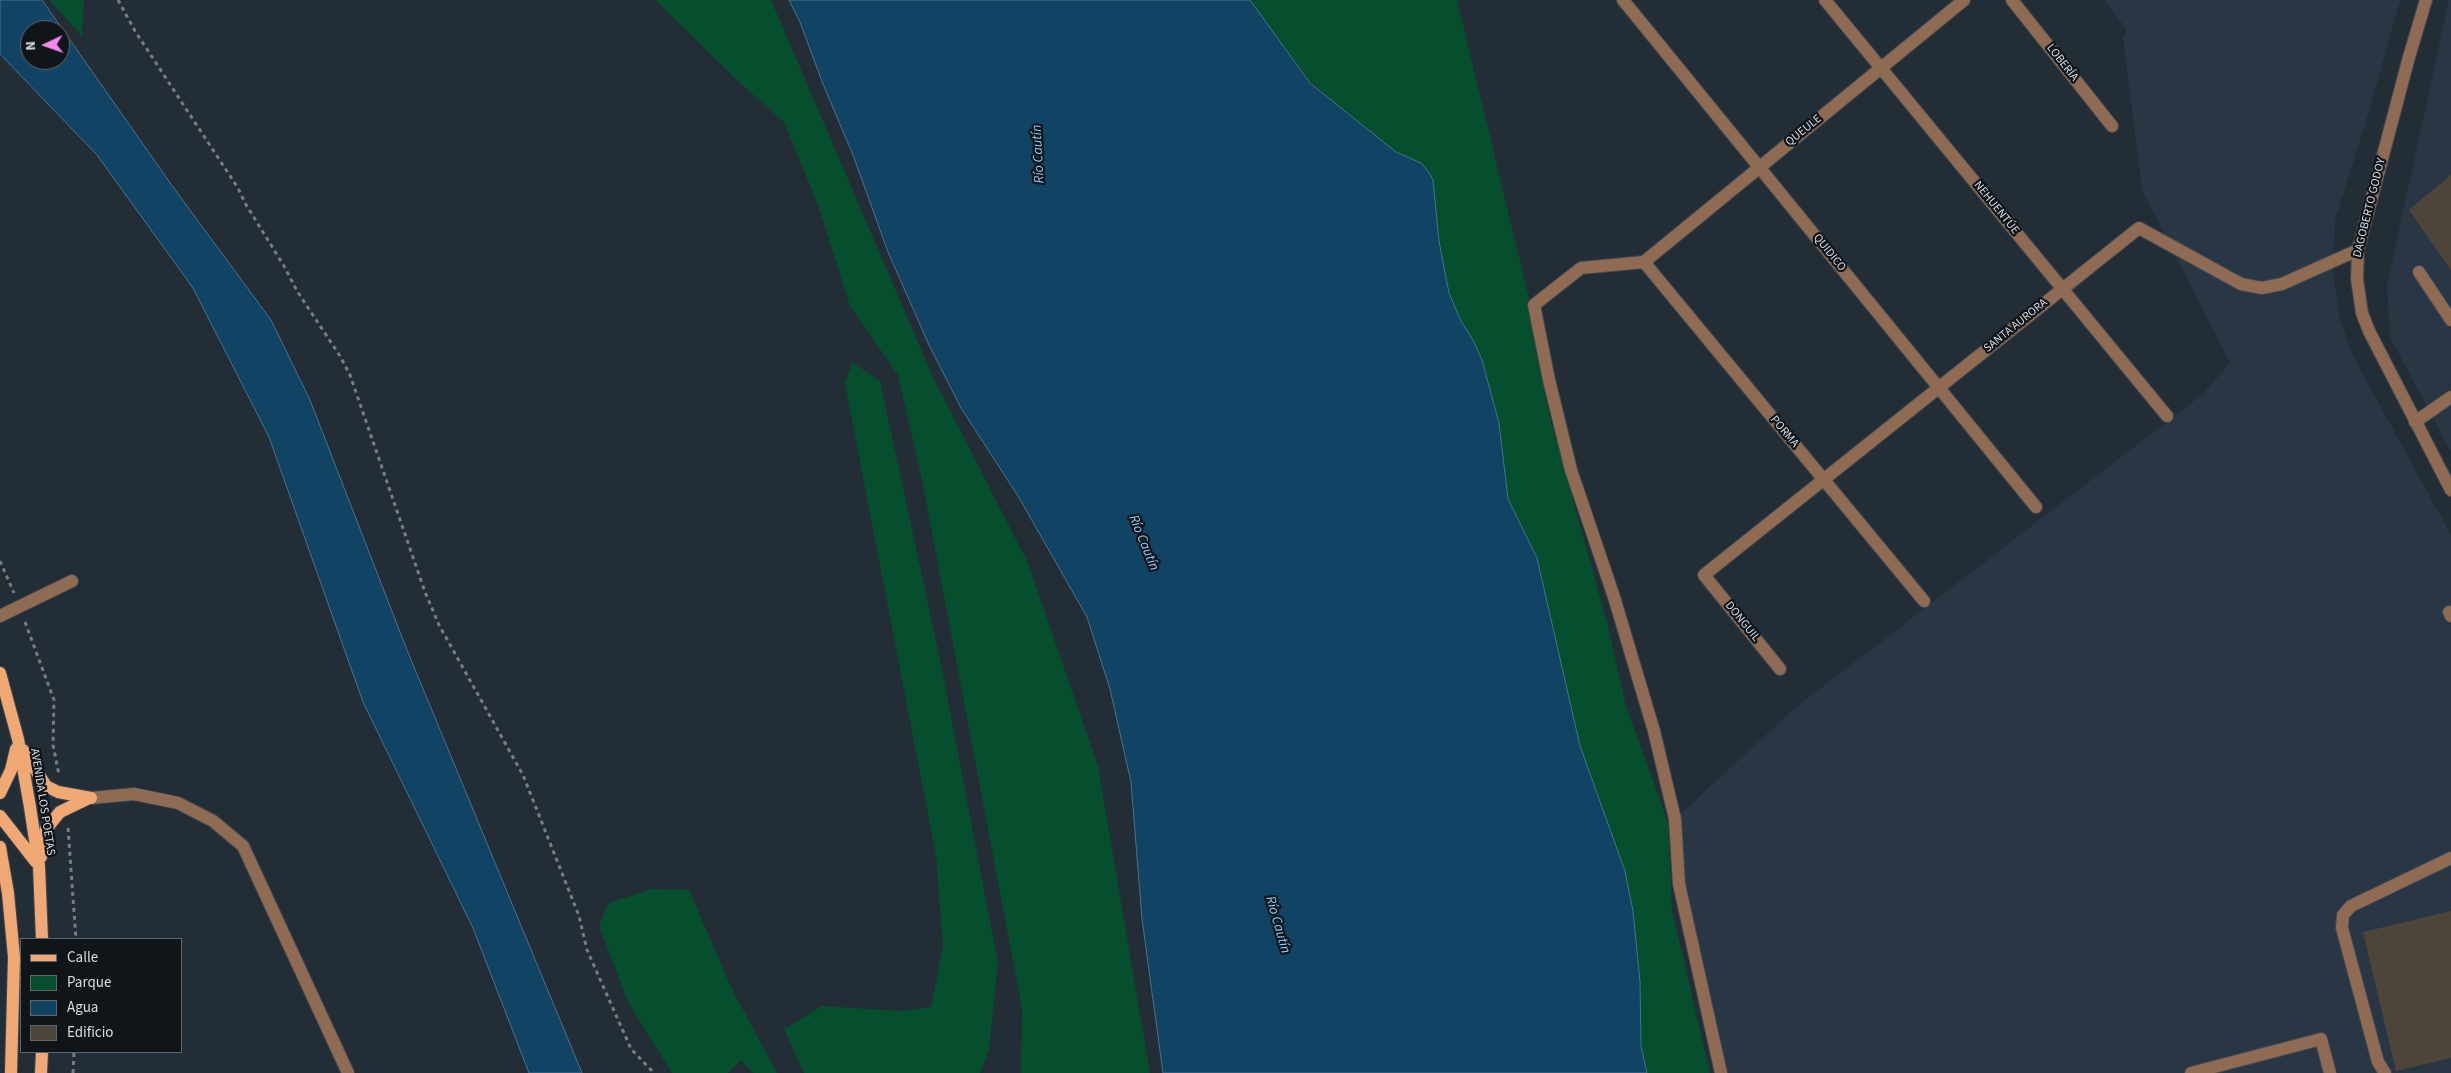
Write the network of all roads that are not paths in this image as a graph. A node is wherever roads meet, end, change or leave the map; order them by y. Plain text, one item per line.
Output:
1 (1623, 0) edge
2 (1825, 0) edge
3 (1964, 0) edge
4 (2012, 0) edge
5 (2426, 0) edge
6 (1881, 68) junction
7 (2112, 126) dead end
8 (1759, 168) junction
9 (2358, 250) junction
10 (1644, 262) junction
11 (2419, 272) dead end
12 (2063, 289) junction
13 (2451, 320) edge
14 (1939, 388) junction
15 (2451, 397) edge
16 (2166, 416) dead end
17 (2415, 422) junction
18 (1824, 480) junction
19 (2451, 490) edge
20 (2036, 507) dead end
21 (1704, 575) joint
22 (72, 581) dead end
23 (1924, 601) dead end
24 (0, 616) edge
25 (1780, 669) dead end
26 (0, 672) edge
27 (18, 739) junction
28 (0, 793) edge
29 (91, 798) junction
30 (0, 816) edge
31 (0, 847) edge
32 (2451, 858) edge
33 (39, 866) junction
34 (42, 938) edge
35 (42, 1053) edge
36 (11, 1073) edge
37 (41, 1073) edge
38 (348, 1073) edge
39 (1721, 1073) edge
40 (2191, 1073) edge
41 (2330, 1073) edge
42 (2385, 1073) edge

1 - 8 street, QUIDICO
2 - 6 street, NEHUENTÚE
3 - 6 street, QUEULE
4 - 7 street, LOBERÍA
5 - 9 street, DAGOBERTO GODOY
6 - 8 street, QUEULE
6 - 12 street, NEHUENTÚE
8 - 10 street, QUEULE
8 - 14 street, QUIDICO
9 - 12 street, SANTA AURORA
9 - 17 street, DAGOBERTO GODOY
10 - 18 street, PORMA
10 - 39 street
11 - 13 street
12 - 14 street, SANTA AURORA
12 - 16 street, NEHUENTÚE
14 - 18 street, SANTA AURORA
14 - 20 street, QUIDICO
15 - 17 street
17 - 19 street, DAGOBERTO GODOY
18 - 21 street, SANTA AURORA
18 - 23 street, PORMA
21 - 25 street, DONGUIL
22 - 24 street
26 - 27 main road, AVENIDA LOS POETAS
27 - 28 main road
27 - 29 main road
27 - 33 main road, AVENIDA LOS POETAS
29 - 33 main road
29 - 38 street
30 - 33 main road
31 - 36 main road
32 - 42 street
33 - 34 main road, AVENIDA LOS POETAS
35 - 37 main road
40 - 41 street

